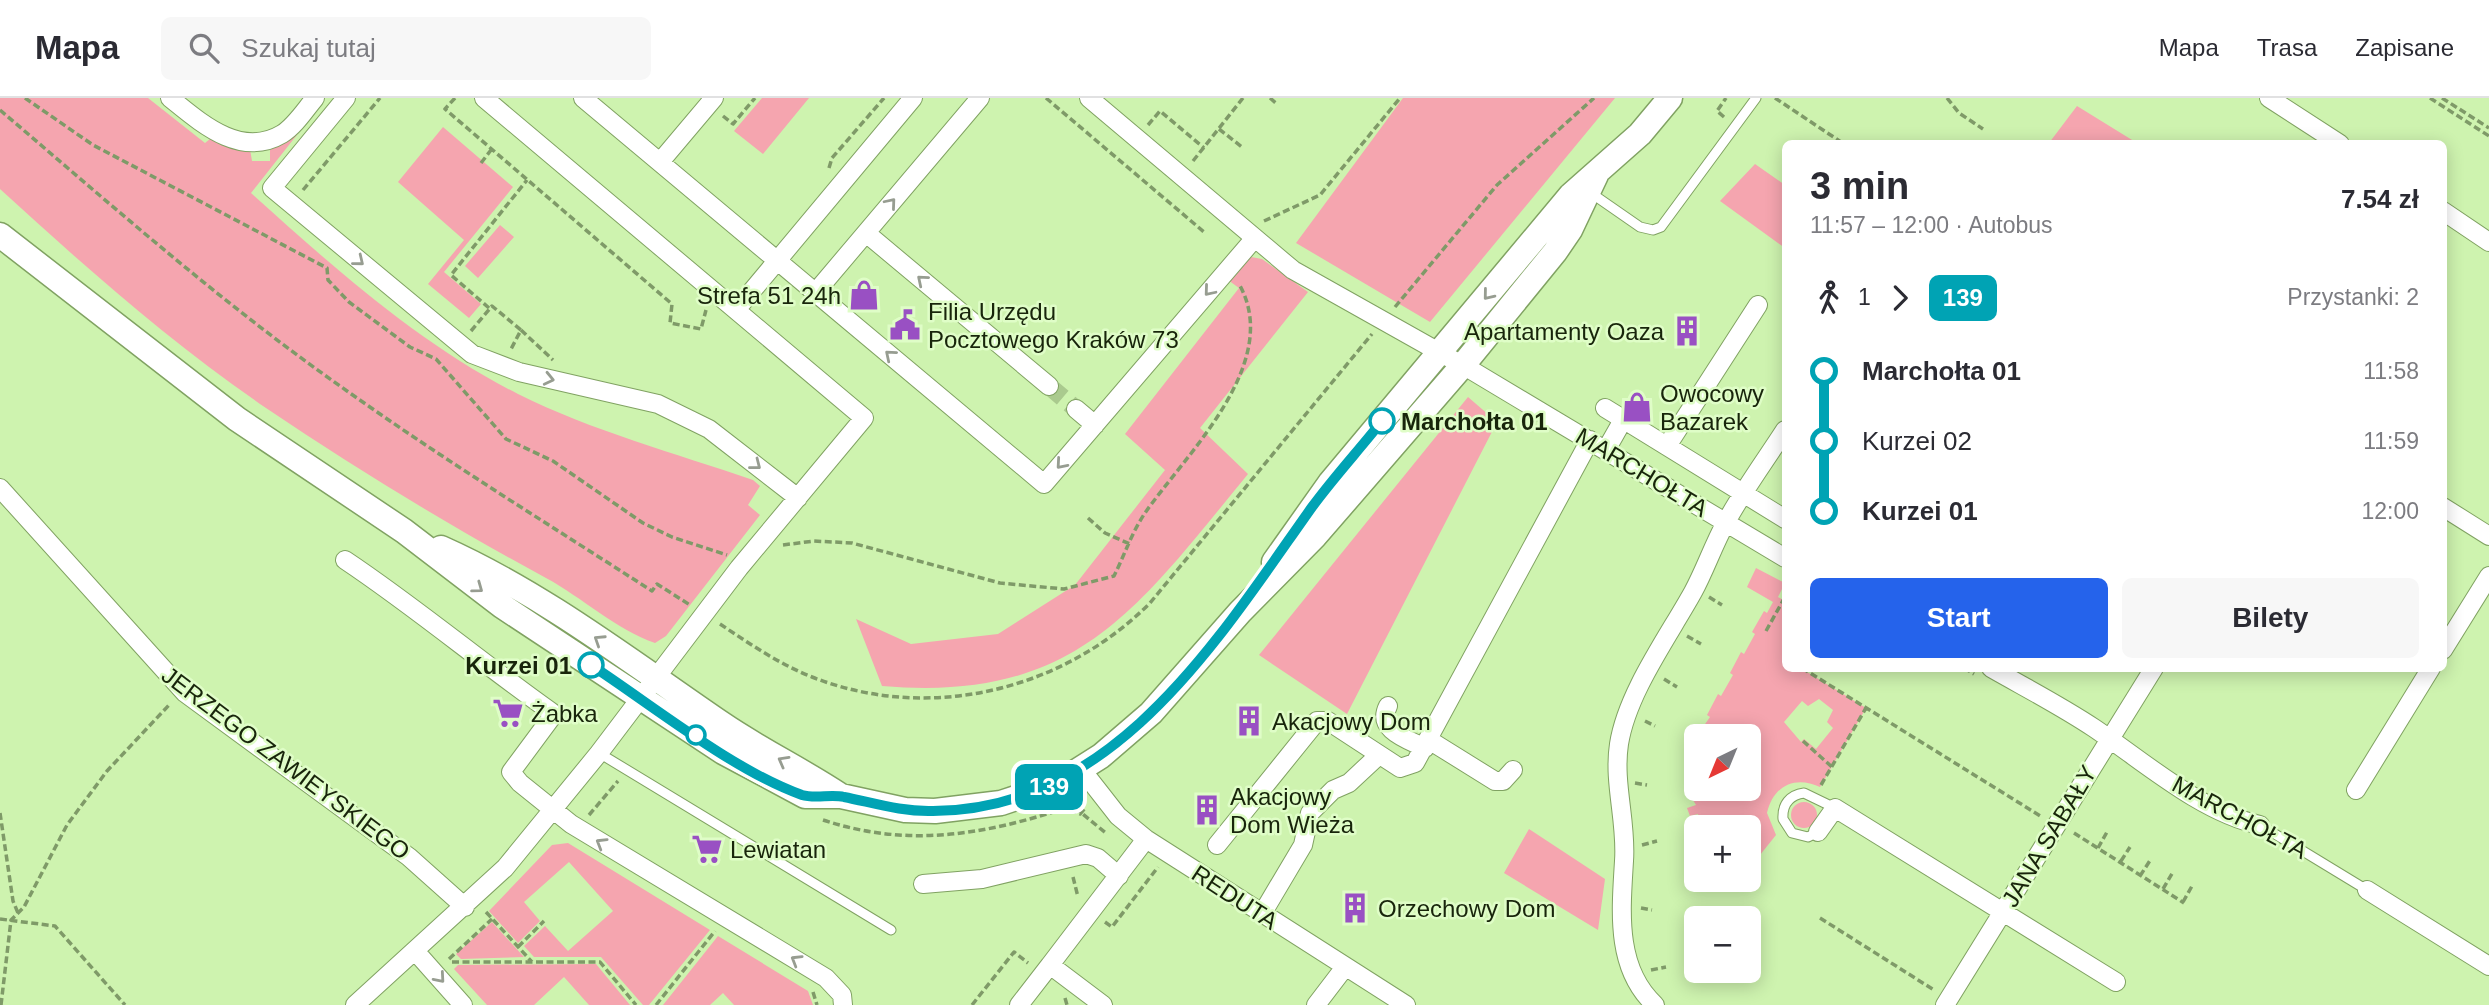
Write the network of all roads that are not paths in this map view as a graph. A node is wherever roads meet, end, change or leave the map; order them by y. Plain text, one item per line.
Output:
1 (170, 98) edge
2 (315, 98) edge
3 (346, 98) edge
4 (484, 98) edge
5 (583, 98) edge
6 (913, 98) edge
7 (980, 98) edge
8 (1088, 98) edge
9 (1670, 98) edge
10 (1756, 98) edge
11 (2269, 98) edge
12 (717, 106) edge
13 (2334, 140) edge
14 (660, 162) junction
15 (1593, 184) junction
16 (2447, 214) edge
17 (0, 222) edge
18 (1256, 231) junction
19 (866, 233) junction
20 (0, 235) edge
21 (2489, 242) edge
22 (777, 261) junction
23 (51, 272) junction
24 (815, 293) junction
25 (1758, 304) dead end
26 (736, 310) junction
27 (1440, 353) junction
28 (1463, 365) junction
29 (1049, 387) tunnel mouth
30 (1605, 408) dead end
31 (1076, 409) tunnel mouth
32 (1623, 420) junction
33 (1095, 425) junction
34 (1782, 435) edge
35 (1598, 445) junction
36 (1667, 446) junction
37 (0, 488) edge
38 (1744, 494) junction
39 (798, 499) junction
40 (2447, 510) edge
41 (1782, 517) edge
42 (1726, 522) junction
43 (404, 531) junction
44 (2489, 536) edge
45 (1782, 556) edge
46 (345, 560) dead end
47 (2489, 576) edge
48 (1240, 612) junction
49 (2447, 644) edge
50 (1998, 672) edge
51 (2151, 672) edge
52 (2429, 672) edge
53 (656, 677) junction
54 (641, 698) junction
55 (1388, 706) dead end
56 (2108, 740) junction
57 (1427, 744) junction
58 (599, 753) junction
59 (1379, 755) junction
60 (1082, 770) junction
61 (1513, 770) dead end
62 (2356, 790) dead end
63 (841, 796) junction
64 (1835, 808) junction
65 (554, 811) junction
66 (2260, 825) joint
67 (1818, 832) joint
68 (1146, 839) junction
69 (1217, 845) dead end
70 (1119, 876) junction
71 (923, 884) dead end
72 (2367, 890) joint
73 (474, 906) junction
74 (2003, 910) junction
75 (1262, 914) junction
76 (891, 930) dead end
77 (416, 952) junction
78 (1041, 965) junction
79 (2489, 966) edge
80 (1345, 967) junction
81 (2116, 982) dead end
82 (1947, 1002) edge
83 (355, 1005) edge
84 (463, 1005) edge
85 (843, 1005) edge
86 (1019, 1005) edge
87 (1102, 1005) edge
88 (1316, 1005) edge
89 (1406, 1005) edge
90 (1656, 1005) edge

1 - 2 street
3 -> 39 street
4 - 26 street
5 - 14 street
6 - 22 street
19 -> 7 street
8 - 18 street, MARCHOŁTA
9 - 15 street
10 - 15 lane
11 - 13 street
12 - 14 street
14 - 22 street
15 -> 27 street
15 - 28 street
16 - 21 street
17 - 23 street
18 - 27 street, MARCHOŁTA
18 -> 33 street
19 - 24 street
29 -> 19 street
20 - 23 street
22 - 24 street
22 - 26 street
23 - 43 street
33 -> 24 street
25 - 36 street
26 - 39 street
27 - 28 street, MARCHOŁTA
27 - 48 street
28 - 35 street, MARCHOŁTA
28 - 48 street
30 - 32 street
31 - 33 street
32 - 35 street
32 - 36 street
34 - 38 street
35 - 42 street, MARCHOŁTA
35 - 57 street
36 - 38 street
37 - 73 street, JERZEGO ZAWIEYSKIEGO
38 - 41 street
38 - 42 street
39 - 53 street
40 - 44 street
42 - 45 street, MARCHOŁTA
42 - 90 street
53 -> 43 street
43 -> 54 street
46 - 65 street
47 - 49 street
48 - 60 street
50 - 56 street, MARCHOŁTA
51 - 56 street, JANA SABAŁY
52 - 62 street
53 - 54 street
63 -> 53 street
54 - 58 street
54 - 63 street
55 - 57 street
56 - 66 street, MARCHOŁTA
56 - 74 street, JANA SABAŁY
57 - 59 street
57 - 61 street
58 - 65 street
58 - 76 lane
59 - 69 street
59 - 75 street
60 - 63 street
60 - 68 street, REDUTA
64 - 67 street
64 - 67 lane
64 - 74 street
65 - 73 street
85 -> 65 street
66 - 72 lane, MARCHOŁTA
68 - 70 street
68 - 75 street, REDUTA
70 - 71 street
70 - 78 street
72 - 79 street, MARCHOŁTA
73 - 77 street
74 - 81 street
74 - 82 street, JANA SABAŁY
75 - 80 street, REDUTA
77 - 83 street
77 -> 84 street
78 - 86 street
78 - 87 street
80 - 88 street
80 - 89 street, REDUTA

